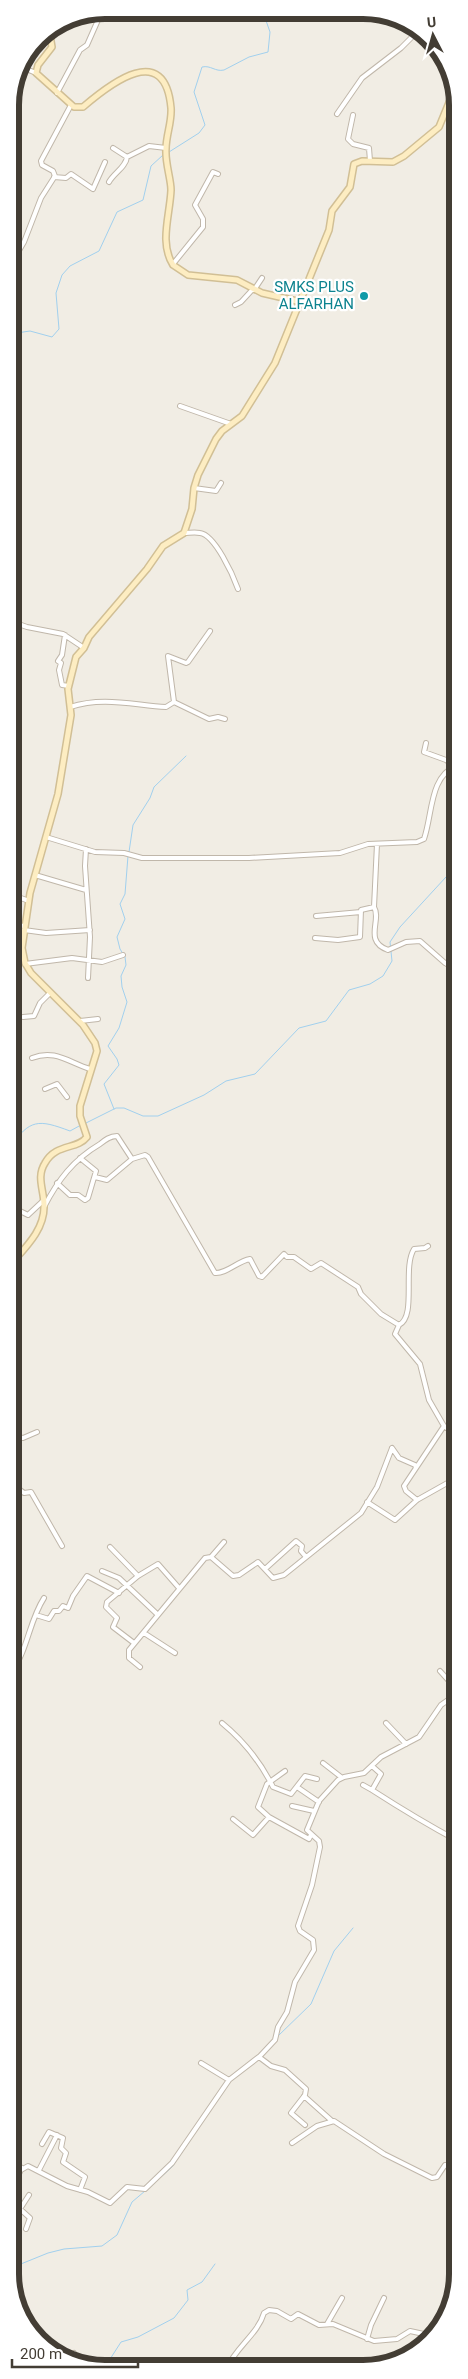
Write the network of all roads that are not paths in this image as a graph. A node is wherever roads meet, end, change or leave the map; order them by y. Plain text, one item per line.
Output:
1 (98, 19) edge
2 (50, 38) edge
3 (408, 41) edge
4 (27, 69) edge
5 (36, 73) junction
6 (57, 93) junction
7 (71, 105) junction
8 (449, 105) edge
9 (337, 114) dead end
10 (353, 115) dead end
11 (113, 148) dead end
12 (166, 148) junction
13 (127, 158) junction
14 (370, 161) junction
15 (105, 162) dead end
16 (218, 174) dead end
17 (54, 177) junction
18 (109, 182) dead end
19 (19, 251) edge
20 (172, 264) junction
21 (262, 278) dead end
22 (254, 290) junction
23 (301, 302) junction
24 (236, 305) dead end
25 (180, 406) dead end
26 (231, 424) junction
27 (221, 483) dead end
28 (194, 488) junction
29 (184, 533) junction
30 (238, 589) dead end
31 (19, 624) edge
32 (210, 631) dead end
33 (65, 635) junction
34 (84, 648) junction
35 (69, 686) junction
36 (174, 702) junction
37 (70, 707) junction
38 (225, 719) dead end
39 (426, 743) dead end
40 (449, 762) edge
41 (449, 770) edge
42 (46, 837) junction
43 (377, 844) junction
44 (86, 849) junction
45 (35, 875) junction
46 (86, 890) junction
47 (19, 897) edge
48 (29, 901) junction
49 (374, 907) junction
50 (360, 912) junction
51 (316, 916) dead end
52 (19, 927) edge
53 (24, 928) junction
54 (90, 930) junction
55 (315, 938) dead end
56 (123, 956) dead end
57 (88, 961) junction
58 (25, 964) junction
59 (449, 965) edge
60 (88, 978) dead end
61 (50, 994) junction
62 (23, 1017) dead end
63 (98, 1019) dead end
64 (80, 1021) junction
65 (32, 1058) dead end
66 (90, 1070) junction
67 (45, 1089) dead end
68 (67, 1097) dead end
69 (80, 1158) junction
70 (132, 1159) junction
71 (95, 1177) junction
72 (57, 1182) junction
73 (44, 1200) junction
74 (44, 1207) junction
75 (20, 1211) dead end
76 (428, 1246) dead end
77 (19, 1253) edge
78 (398, 1325) junction
79 (444, 1426) junction
80 (449, 1430) edge
81 (37, 1432) dead end
82 (19, 1437) edge
83 (416, 1468) junction
84 (449, 1482) edge
85 (19, 1489) edge
86 (417, 1500) junction
87 (367, 1502) junction
88 (224, 1542) dead end
89 (62, 1546) dead end
90 (110, 1548) dead end
91 (306, 1556) junction
92 (211, 1557) junction
93 (265, 1569) junction
94 (102, 1571) dead end
95 (138, 1576) junction
96 (126, 1586) junction
97 (179, 1588) junction
98 (119, 1593) junction
99 (44, 1598) dead end
100 (157, 1614) junction
101 (36, 1615) junction
102 (144, 1633) junction
103 (134, 1643) junction
104 (175, 1653) dead end
105 (19, 1660) edge
106 (140, 1667) dead end
107 (440, 1671) dead end
108 (449, 1682) edge
109 (449, 1698) edge
110 (222, 1723) dead end
111 (386, 1723) dead end
112 (406, 1744) junction
113 (323, 1763) dead end
114 (372, 1766) junction
115 (285, 1771) dead end
116 (342, 1777) junction
117 (317, 1779) dead end
118 (270, 1780) junction
119 (363, 1784) dead end
120 (296, 1787) junction
121 (372, 1790) junction
122 (319, 1802) junction
123 (292, 1806) dead end
124 (314, 1811) junction
125 (269, 1817) junction
126 (233, 1819) dead end
127 (449, 1836) edge
128 (310, 1837) junction
129 (259, 2057) junction
130 (201, 2063) dead end
131 (229, 2080) junction
132 (304, 2096) junction
133 (332, 2121) junction
134 (305, 2124) dead end
135 (57, 2135) junction
136 (292, 2143) dead end
137 (42, 2144) dead end
138 (19, 2166) edge
139 (449, 2166) edge
140 (22, 2168) junction
141 (39, 2170) junction
142 (19, 2173) edge
143 (80, 2190) junction
144 (29, 2195) dead end
145 (20, 2208) joint
146 (26, 2229) dead end
147 (342, 2298) dead end
148 (384, 2298) dead end
149 (327, 2324) junction
150 (425, 2334) edge
151 (367, 2339) junction
152 (233, 2360) edge

1 - 6 street
2 - 5 street
3 - 9 street
4 - 5 street
5 - 6 street
6 - 7 street
7 - 12 street
7 - 17 street
8 - 14 street
10 - 14 street
11 - 13 street
12 - 13 street
12 - 20 street
13 - 18 street
14 - 23 street
15 - 17 street
16 - 20 street
17 - 19 street
20 - 22 street
21 - 22 street
22 - 23 street
22 - 24 street
23 - 26 street
25 - 26 street
26 - 28 street
27 - 28 street
28 - 29 street
29 - 30 street
29 - 34 street
31 - 33 street
32 - 36 street
33 - 34 street
33 - 35 street
34 - 35 street
35 - 37 street
36 - 37 street
36 - 38 street
37 - 42 street
39 - 40 street
41 - 43 street
42 - 44 street
42 - 45 street
43 - 44 street
43 - 49 street
44 - 46 street
45 - 46 street
45 - 48 street
46 - 54 street
47 - 48 street
48 - 53 street
49 - 50 street
49 - 59 street
50 - 51 street
50 - 55 street
52 - 53 street
53 - 54 street
53 - 58 street
54 - 57 street
56 - 57 street
57 - 58 street
57 - 60 street
58 - 61 street
61 - 62 street
61 - 64 street
63 - 64 street
64 - 66 street
65 - 66 street
66 - 73 street
67 - 68 street
69 - 70 street
69 - 71 street
69 - 72 street
70 - 71 street
70 - 78 street
71 - 72 street
72 - 74 street
73 - 74 street
73 - 75 street
74 - 77 street
76 - 78 street
78 - 79 street
79 - 80 street
79 - 83 street
81 - 82 street
83 - 86 street
83 - 87 street
84 - 86 street
85 - 89 street
86 - 87 street
87 - 91 street
88 - 92 street
90 - 95 street
91 - 93 street
91 - 93 street
92 - 93 street
92 - 97 street
94 - 96 street
95 - 96 street
95 - 97 street
96 - 98 street
96 - 100 street
97 - 100 street
98 - 101 street
98 - 103 street
99 - 101 street
100 - 102 street
101 - 105 street
102 - 103 street
102 - 104 street
103 - 106 street
107 - 108 street
109 - 112 street
110 - 118 street
111 - 112 street
112 - 114 street
113 - 116 street
114 - 116 street
114 - 121 street
115 - 118 street
116 - 122 street
117 - 120 street
118 - 120 street
118 - 125 street
119 - 121 street
120 - 122 street
121 - 127 street
122 - 124 street
123 - 124 street
124 - 128 street
125 - 126 street
125 - 128 street
128 - 129 street
129 - 131 street
129 - 132 street
130 - 131 street
131 - 143 street
132 - 133 street
132 - 134 street
133 - 136 street
133 - 139 street
135 - 137 street
135 - 141 street
135 - 143 street
138 - 140 street
140 - 141 street
140 - 142 street
141 - 143 street
144 - 145 street
145 - 146 street
147 - 149 street
148 - 151 street
149 - 151 street
149 - 152 street
150 - 151 street

